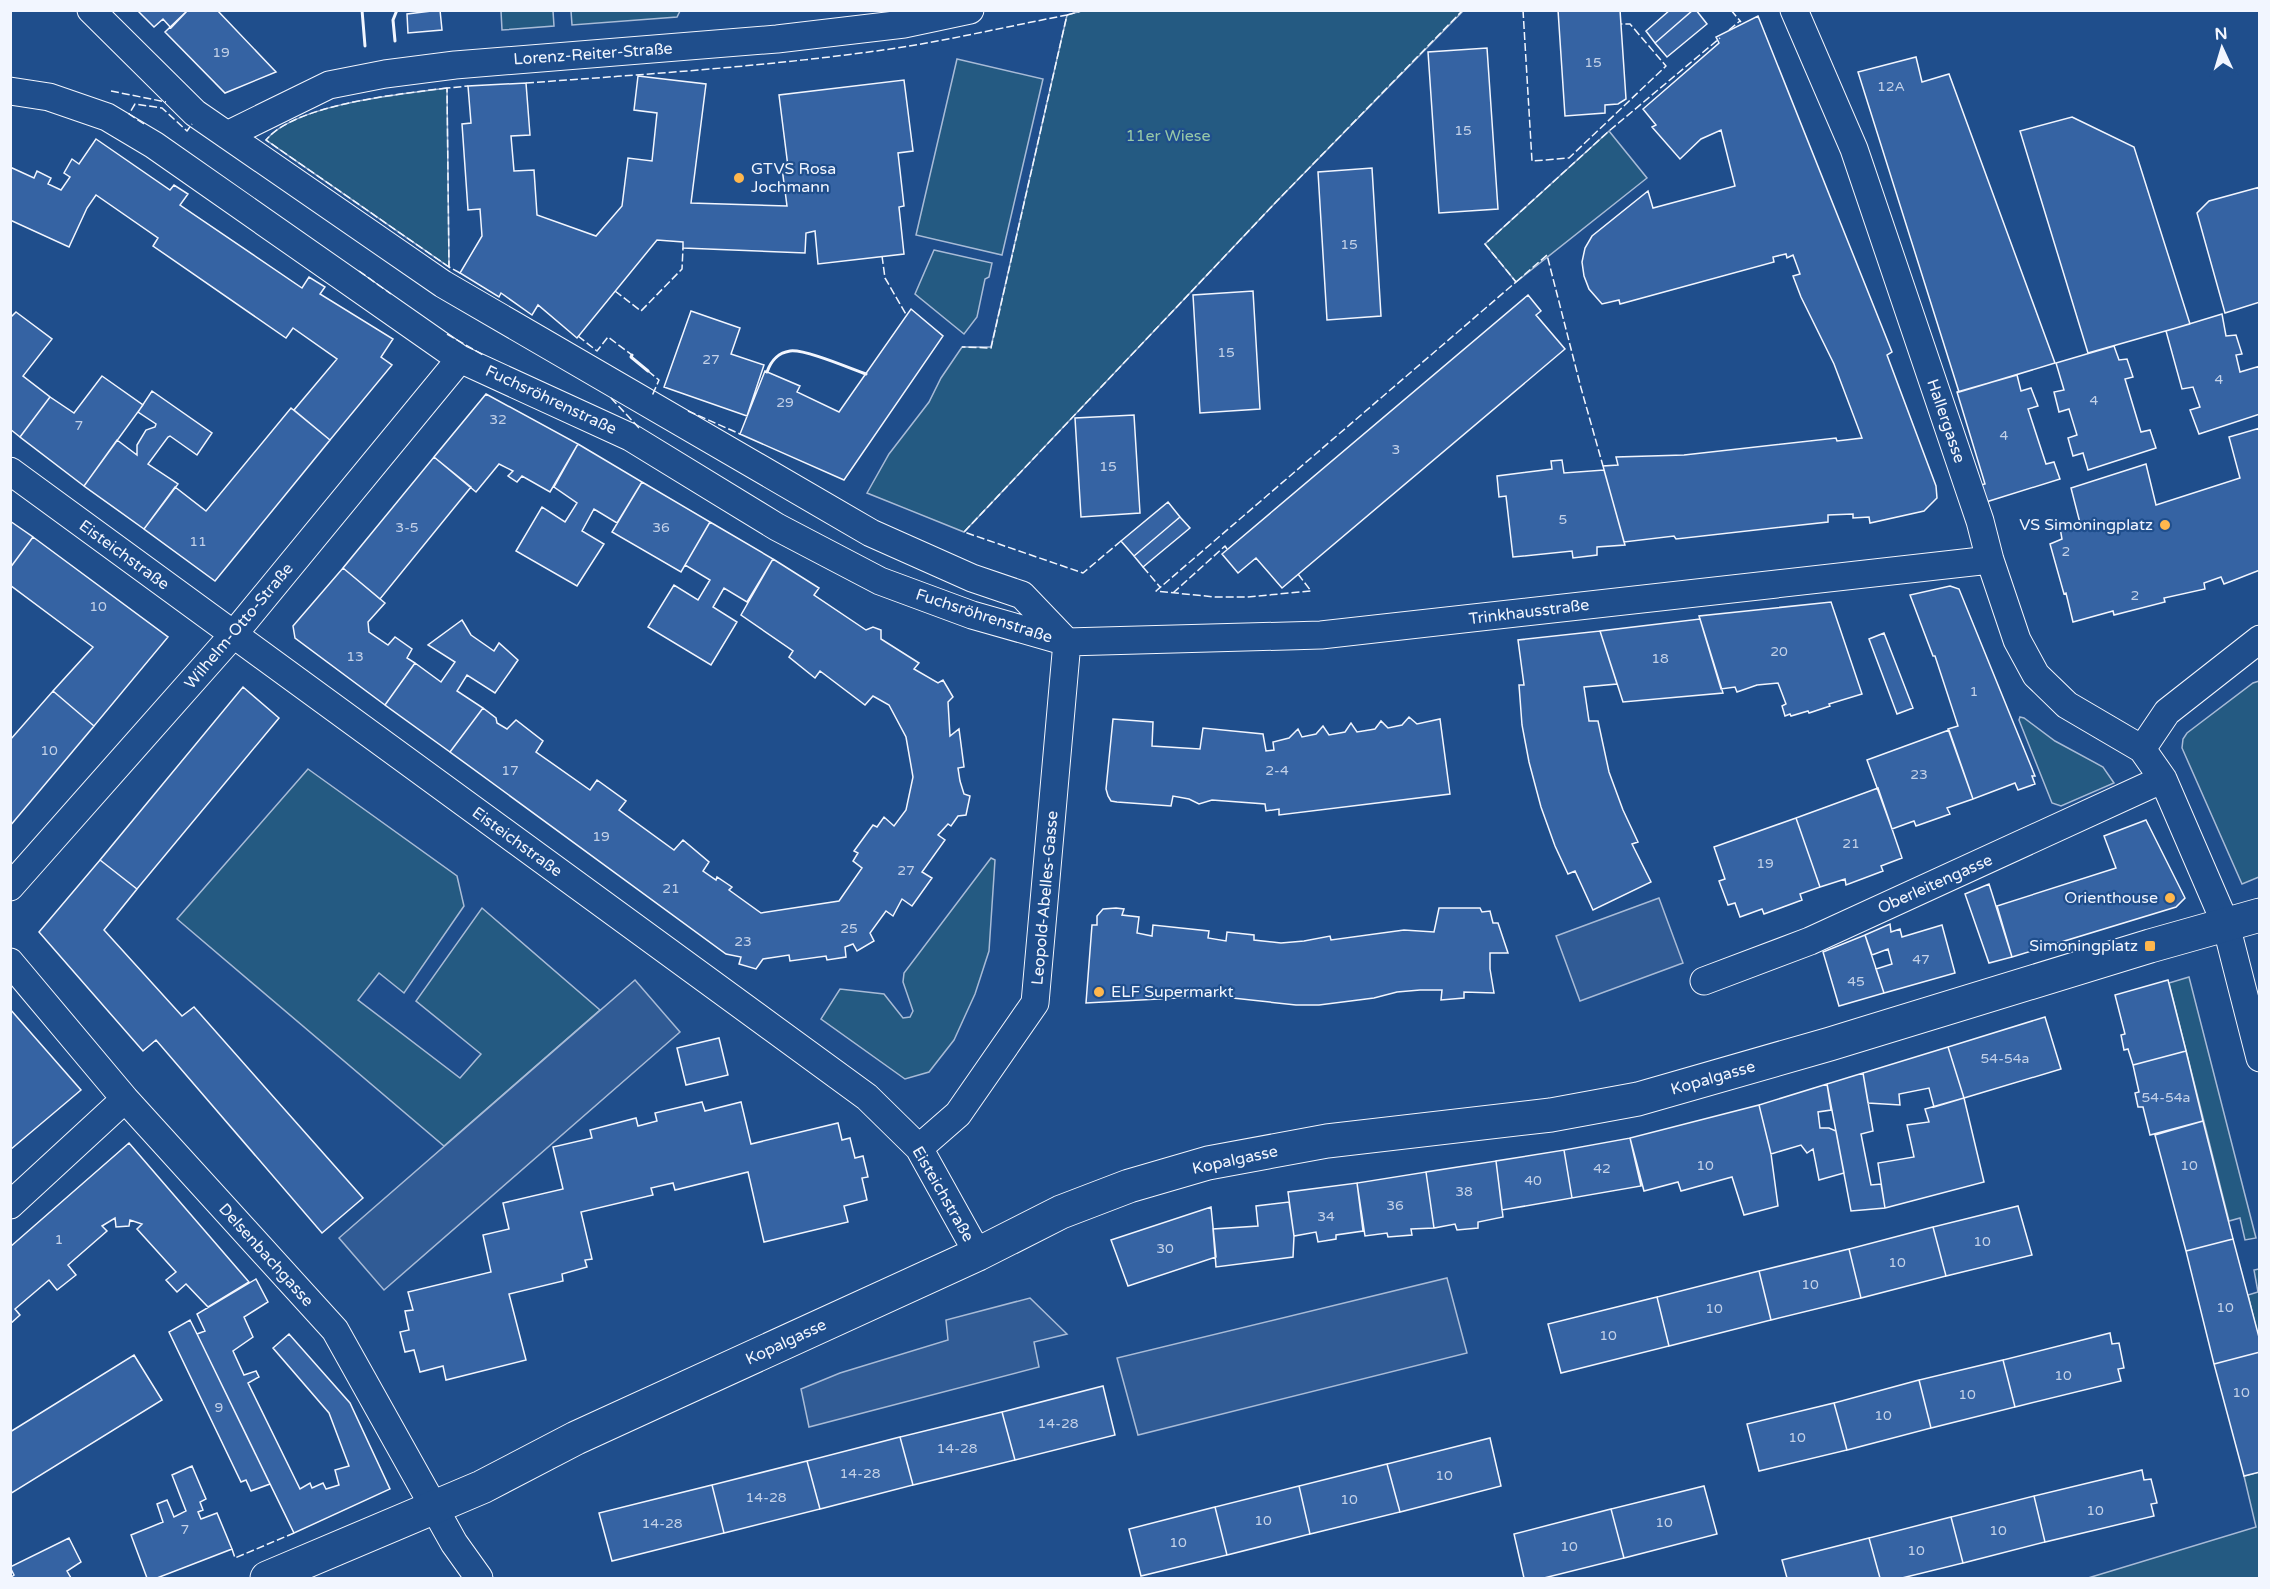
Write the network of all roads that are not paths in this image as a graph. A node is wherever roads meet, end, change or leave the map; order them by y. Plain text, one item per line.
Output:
1 (91, 10) edge
2 (970, 10) edge
3 (1794, 10) edge
4 (10, 91) edge
5 (227, 135) junction
6 (460, 358) junction
7 (10, 471) edge
8 (1990, 560) junction
9 (233, 635) junction
10 (2259, 639) edge
11 (1067, 642) junction
12 (2142, 748) junction
13 (2163, 779) junction
14 (10, 887) edge
15 (2259, 915) edge
16 (2226, 925) junction
17 (10, 962) edge
18 (1704, 981) dead end
19 (2259, 1058) edge
20 (125, 1099) junction
21 (919, 1148) junction
22 (10, 1205) edge
23 (978, 1254) junction
24 (434, 1507) junction
25 (267, 1578) edge
26 (479, 1578) edge

1 - 5 street, Fuchsröhrenstraße
2 - 5 street, Lorenz-Reiter-Straße
3 - 8 street, Hallergasse
4 - 6 street, Fuchsröhrenstraße
5 - 11 street, Fuchsröhrenstraße
6 - 9 street, Wilhelm-Otto-Straße
6 - 11 street, Fuchsröhrenstraße
7 - 9 street, Eisteichstraße
8 - 11 street, Trinkhausstraße
8 - 12 street, Hallergasse
9 - 14 street, Wilhelm-Otto-Straße
9 - 21 street, Eisteichstraße
10 - 12 street
11 - 21 street, Leopold-Abelles-Gasse
12 - 13 street, Hallergasse
13 - 16 street
13 - 18 street, Oberleitengasse
15 - 16 street, Kopalgasse
16 - 19 street
16 - 23 street, Kopalgasse
17 - 20 street, Delsenbachgasse
20 - 22 street
20 - 24 street, Delsenbachgasse
21 - 23 street, Eisteichstraße
23 - 24 street, Kopalgasse
24 - 25 street, Kopalgasse
24 - 26 street, Delsenbachgasse

